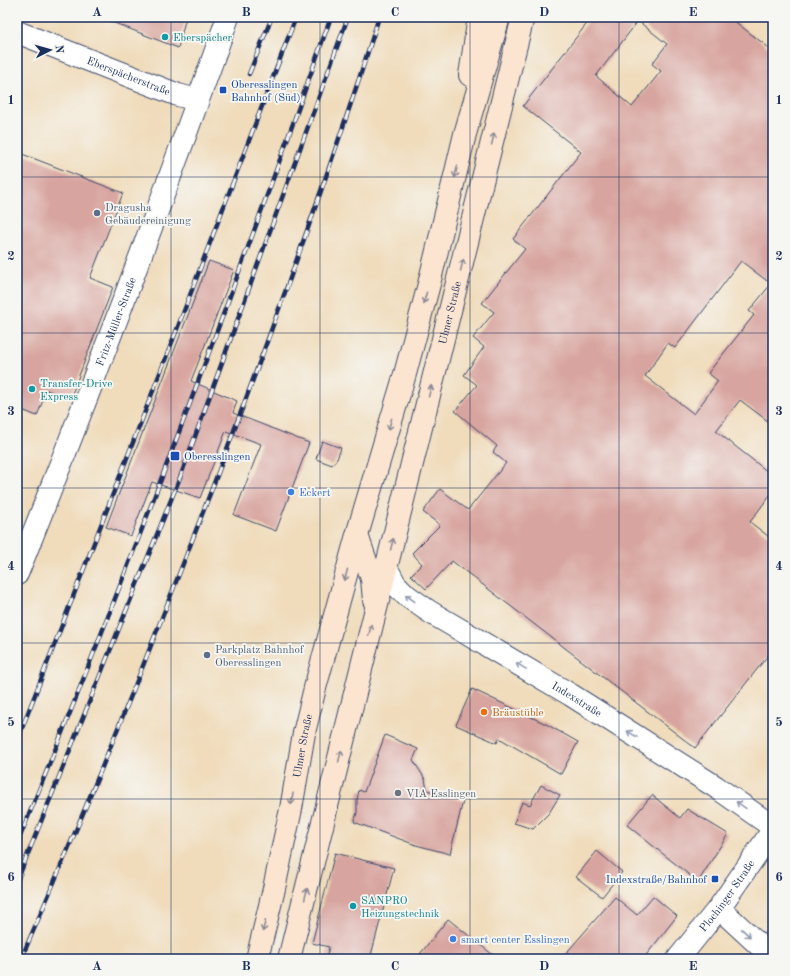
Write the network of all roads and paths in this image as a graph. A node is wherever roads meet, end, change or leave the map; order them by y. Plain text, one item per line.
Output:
1 (228, 17) edge
2 (478, 17) edge
3 (499, 17) edge
4 (523, 17) edge
5 (17, 32) edge
6 (199, 95) junction
7 (465, 134) junction
8 (357, 535) junction
9 (386, 567) junction
10 (17, 574) edge
11 (375, 609) junction
12 (773, 827) edge
13 (773, 830) edge
14 (719, 908) junction
15 (773, 958) edge
16 (257, 959) edge
17 (289, 959) edge
18 (678, 959) edge

1 - 6 street
2 - 7 main road
3 - 7 main road, Ulmer Straße
9 -> 4 main road, Ulmer Straße
5 - 6 street, Eberspächerstraße
6 - 10 street, Fritz-Müller-Straße
7 -> 8 main road, Ulmer Straße
8 - 11 main road, Ulmer Straße
8 -> 16 main road, Ulmer Straße
9 - 11 main road, Ulmer Straße
12 -> 9 street, Indexstraße
17 -> 11 main road, Ulmer Straße
13 - 14 street, Plochinger Straße
14 -> 15 street
14 - 18 street, Plochinger Straße

